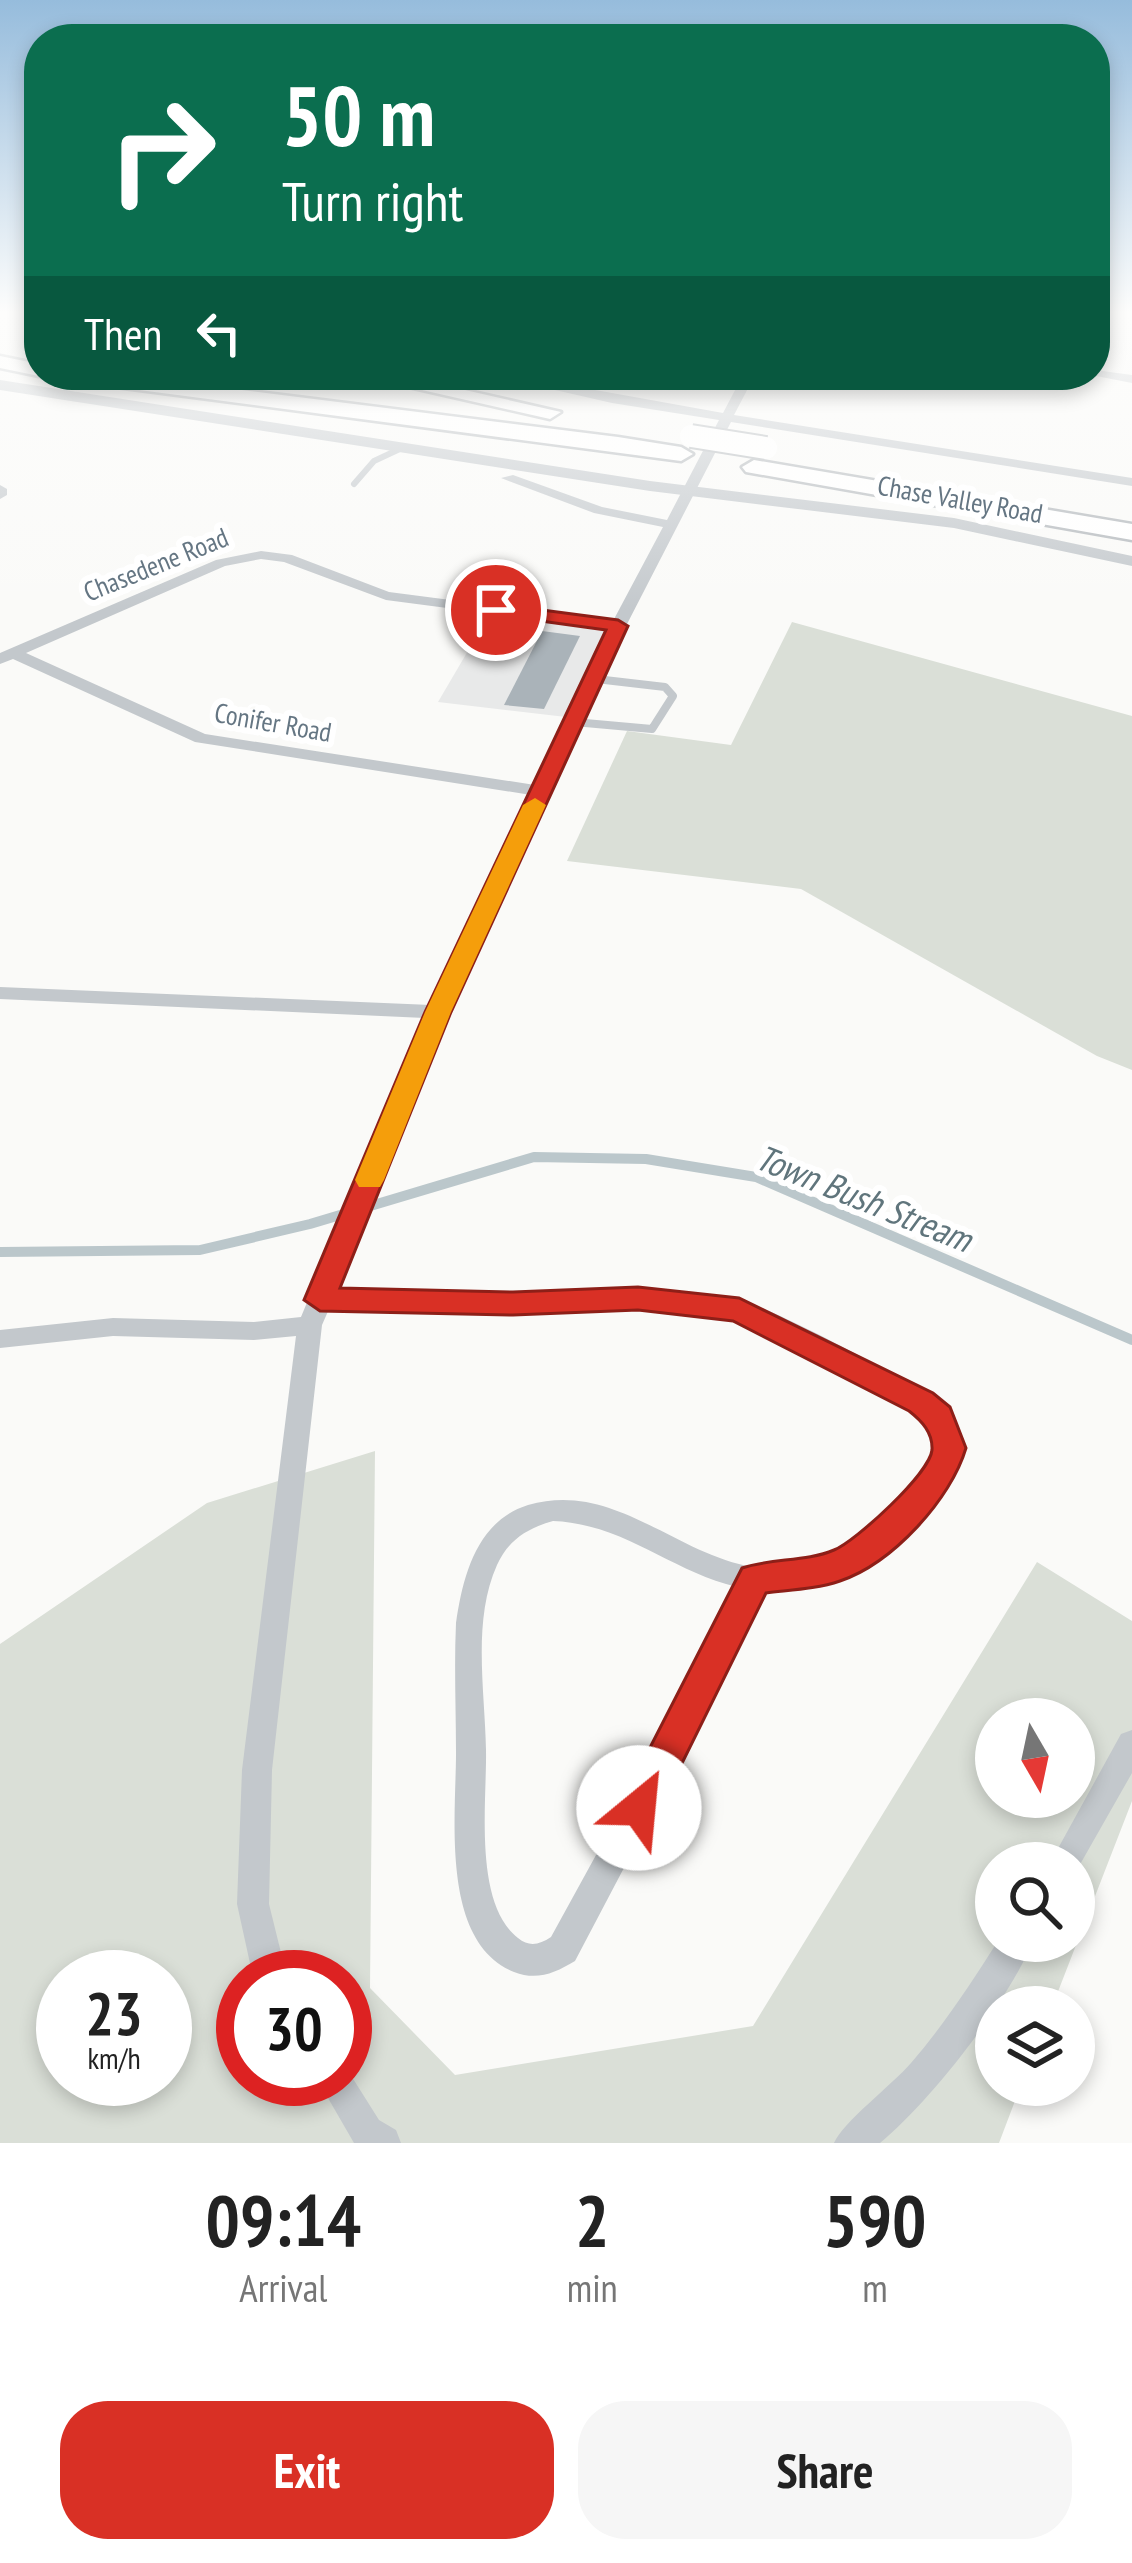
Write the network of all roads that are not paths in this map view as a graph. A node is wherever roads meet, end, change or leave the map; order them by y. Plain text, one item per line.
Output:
1 (187, 413) edge
2 (366, 413) edge
3 (463, 413) edge
4 (540, 413) edge
5 (704, 413) edge
6 (728, 413) edge
7 (726, 417) junction
8 (686, 445) junction
9 (407, 446) junction
10 (639, 448) junction
11 (760, 458) junction
12 (508, 478) dead end
13 (1132, 482) edge
14 (354, 484) dead end
15 (692, 491) junction
16 (1132, 511) edge
17 (673, 525) junction
18 (1132, 532) edge
19 (1132, 561) edge
20 (618, 626) junction
21 (6, 656) edge
22 (596, 679) junction
23 (574, 722) junction
24 (541, 791) junction
25 (0, 993) edge
26 (438, 1012) junction
27 (315, 1312) junction
28 (0, 1339) edge
29 (754, 1580) junction
30 (1132, 1744) edge
31 (1078, 1842) edge
32 (263, 1950) edge
33 (1004, 1962) edge
34 (351, 2106) edge
35 (383, 2143) edge
36 (852, 2143) edge

1 - 9 street, Chase Valley Road
2 - 10 highway
3 - 10 highway
4 - 8 highway
5 - 7 street
6 - 7 street
7 - 13 street
7 - 15 street
8 - 10 highway
8 - 11 highway
9 - 14 lane
9 - 15 street, Chase Valley Road
11 - 16 highway
11 - 18 highway
12 - 17 street
15 - 17 street
15 - 19 street, Chase Valley Road
17 - 20 street
20 - 21 street, Chasedene Road
20 - 22 street
21 - 24 street, Conifer Road
22 - 23 street
22 - 23 lane
23 - 24 street
24 - 26 street
25 - 26 street
26 - 27 street
27 - 28 street
27 - 29 street
27 - 32 street
29 - 29 street
30 - 31 street
33 - 36 street
34 - 35 street

